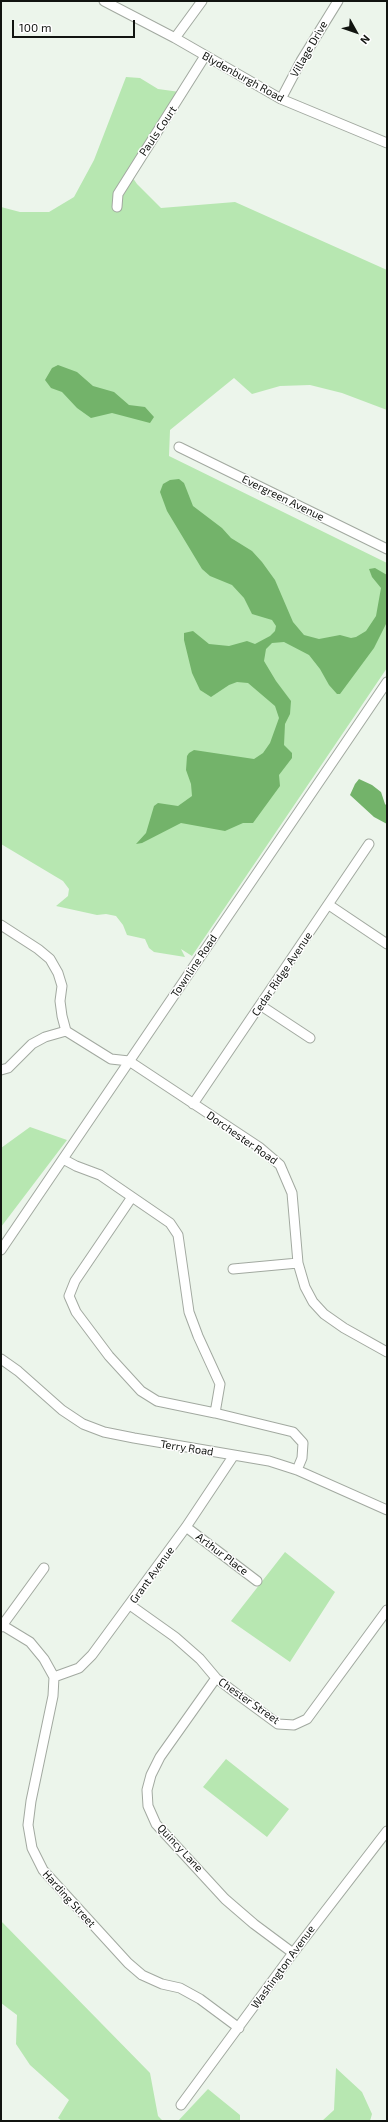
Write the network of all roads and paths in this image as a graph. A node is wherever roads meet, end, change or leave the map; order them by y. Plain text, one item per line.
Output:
1 (104, 1) edge
2 (202, 1) edge
3 (338, 1) edge
4 (175, 38) junction
5 (204, 56) junction
6 (281, 99) junction
7 (387, 143) edge
8 (117, 207) dead end
9 (179, 447) dead end
10 (387, 549) edge
11 (387, 682) edge
12 (369, 844) dead end
13 (329, 905) junction
14 (1, 925) edge
15 (387, 944) edge
16 (260, 1005) junction
17 (66, 1031) junction
18 (310, 1038) dead end
19 (129, 1062) junction
20 (1, 1070) edge
21 (193, 1104) junction
22 (63, 1159) junction
23 (132, 1197) junction
24 (1, 1250) edge
25 (298, 1263) junction
26 (233, 1269) dead end
27 (387, 1352) edge
28 (3, 1360) edge
29 (215, 1413) junction
30 (234, 1455) junction
31 (297, 1470) junction
32 (387, 1510) edge
33 (186, 1527) junction
34 (44, 1568) dead end
35 (257, 1581) dead end
36 (130, 1605) junction
37 (387, 1610) edge
38 (2, 1626) edge
39 (54, 1677) junction
40 (216, 1678) junction
41 (387, 1831) edge
42 (293, 1953) junction
43 (239, 2028) junction
44 (181, 2105) dead end

1 - 4 street, Blydenburgh Road
2 - 4 street
3 - 6 street, Village Drive
4 - 5 street, Blydenburgh Road
5 - 6 street, Blydenburgh Road
5 - 8 street, Pauls Court
6 - 7 street, Blydenburgh Road
9 - 10 street, Evergreen Avenue
11 - 19 street, Townline Road
12 - 13 street, Cedar Ridge Avenue
13 - 15 street
13 - 16 street, Cedar Ridge Avenue
14 - 17 street
16 - 18 street
16 - 21 street, Cedar Ridge Avenue
17 - 19 street
17 - 20 street
19 - 21 street, Dorchester Road
19 - 22 street, Townline Road
21 - 25 street, Dorchester Road
22 - 23 street
22 - 24 street, Townline Road
23 - 29 street
23 - 29 street
25 - 26 street
25 - 27 street, Dorchester Road
28 - 30 street, Terry Road
29 - 31 street
30 - 31 street, Terry Road
30 - 33 street, Grant Avenue
31 - 32 street, Terry Road
33 - 35 street, Arthur Place
33 - 36 street, Grant Avenue
34 - 38 street
36 - 39 street, Grant Avenue
36 - 40 street, Chester Street
37 - 40 street, Chester Street
38 - 39 street, Harding Street
39 - 43 street, Harding Street
40 - 42 street, Quincy Lane
41 - 42 street, Washington Avenue
42 - 43 street, Washington Avenue
43 - 44 street, Washington Avenue

